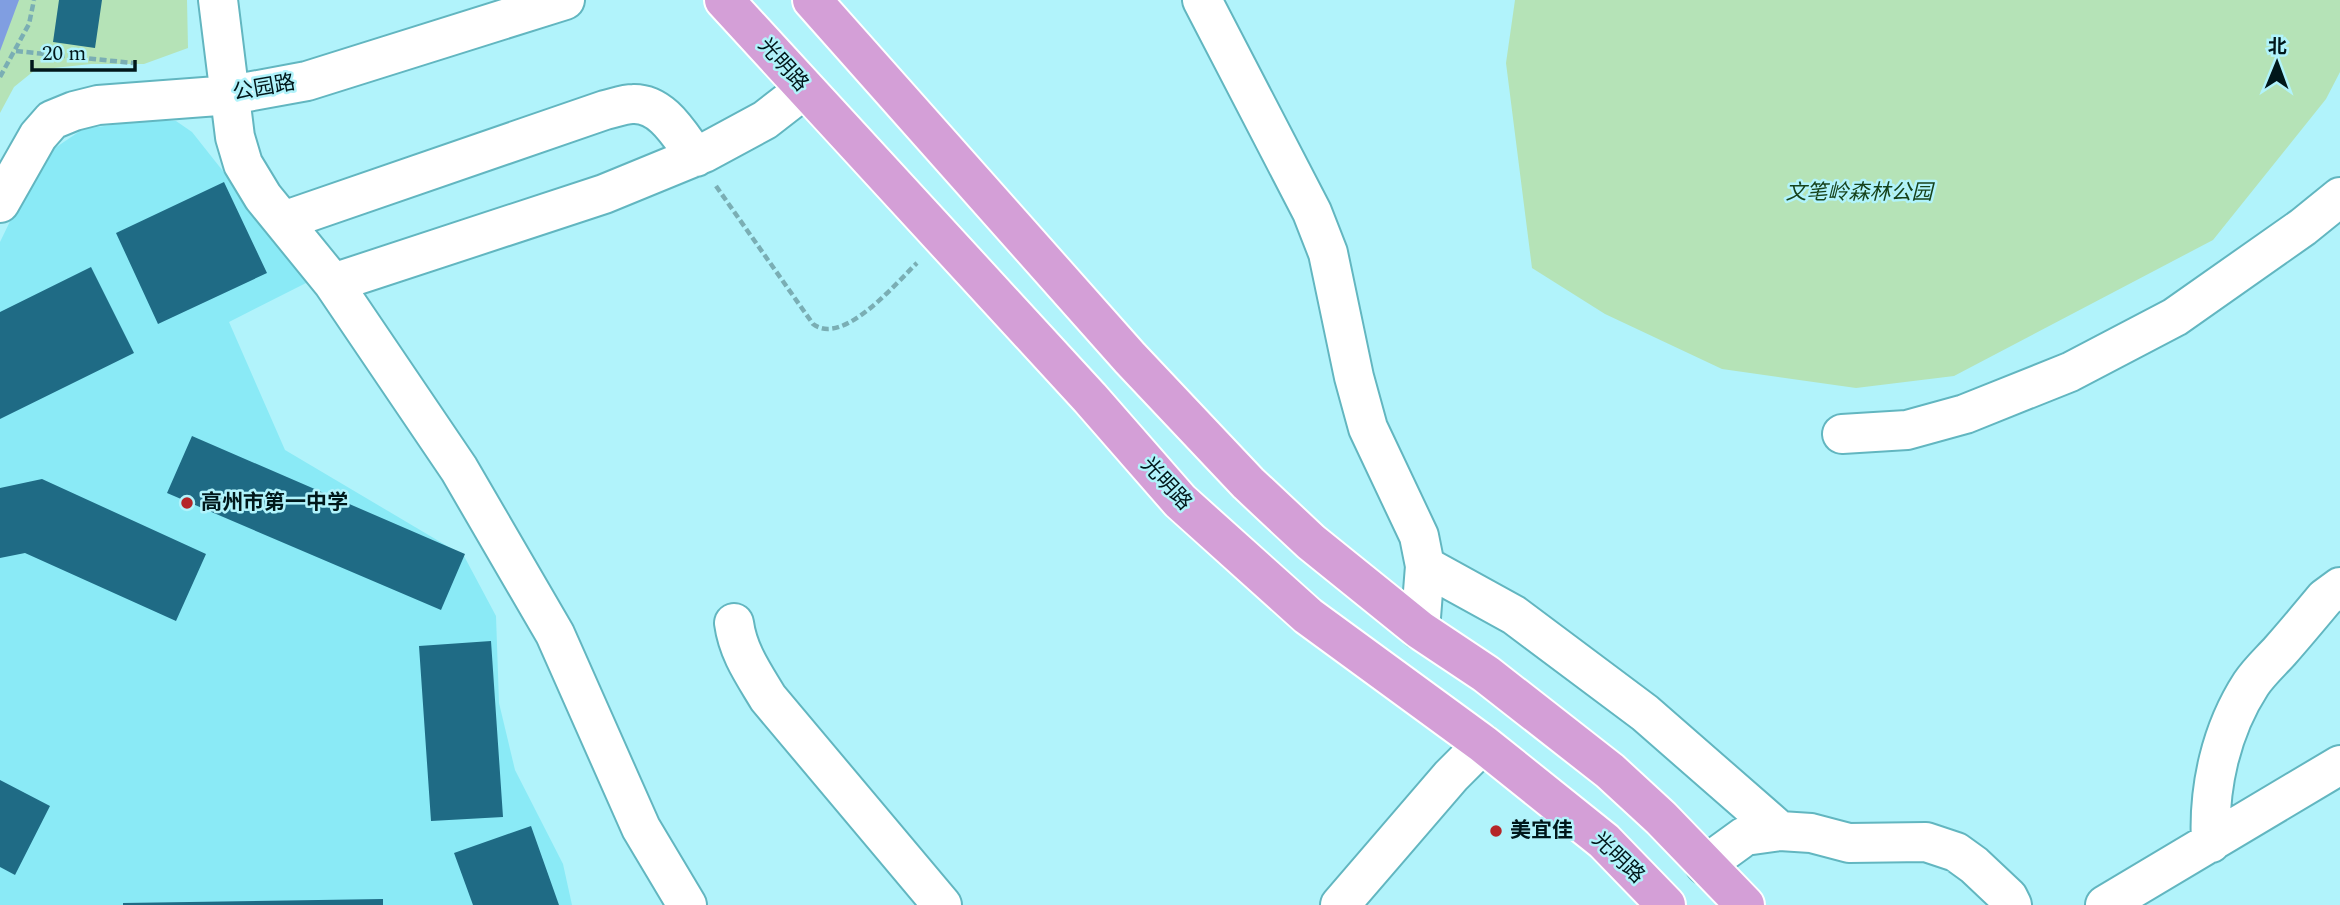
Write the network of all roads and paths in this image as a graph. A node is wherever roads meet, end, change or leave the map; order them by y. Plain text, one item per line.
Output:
1 (34, 0) edge
2 (218, 0) edge
3 (565, 0) edge
4 (724, 0) edge
5 (812, 0) edge
6 (1202, 0) edge
7 (16, 51) junction
8 (144, 64) dead end
9 (0, 77) edge
10 (805, 89) junction
11 (231, 95) junction
12 (696, 157) junction
13 (2340, 197) edge
14 (0, 203) edge
15 (283, 221) junction
16 (942, 239) junction
17 (333, 283) junction
18 (1842, 434) dead end
19 (1425, 566) junction
20 (2340, 587) edge
21 (734, 624) dead end
22 (1420, 630) junction
23 (1483, 744) junction
24 (2340, 765) edge
25 (1780, 831) junction
26 (2211, 843) junction
27 (1705, 865) junction
28 (687, 905) edge
29 (942, 905) edge
30 (1340, 905) edge
31 (1665, 905) edge
32 (1745, 905) edge
33 (2012, 905) edge
34 (2105, 905) edge

1 - 7 path
2 - 11 street
3 - 11 street, 公园路
4 - 10 main road, 光明路
5 - 22 main road
6 - 19 street
7 - 8 path
7 - 9 path
10 - 12 street
10 - 16 main road, 光明路
11 - 14 street, 公园路
11 - 15 street
12 - 15 street
12 - 16 path
12 - 17 street
13 - 18 street
15 - 17 street
16 - 23 main road, 光明路
17 - 28 street
19 - 22 street
19 - 25 street
20 - 26 street
21 - 29 street
22 - 27 main road
23 - 30 street
23 - 31 main road, 光明路
24 - 26 street
25 - 27 street
25 - 33 street
26 - 34 street
27 - 32 main road

